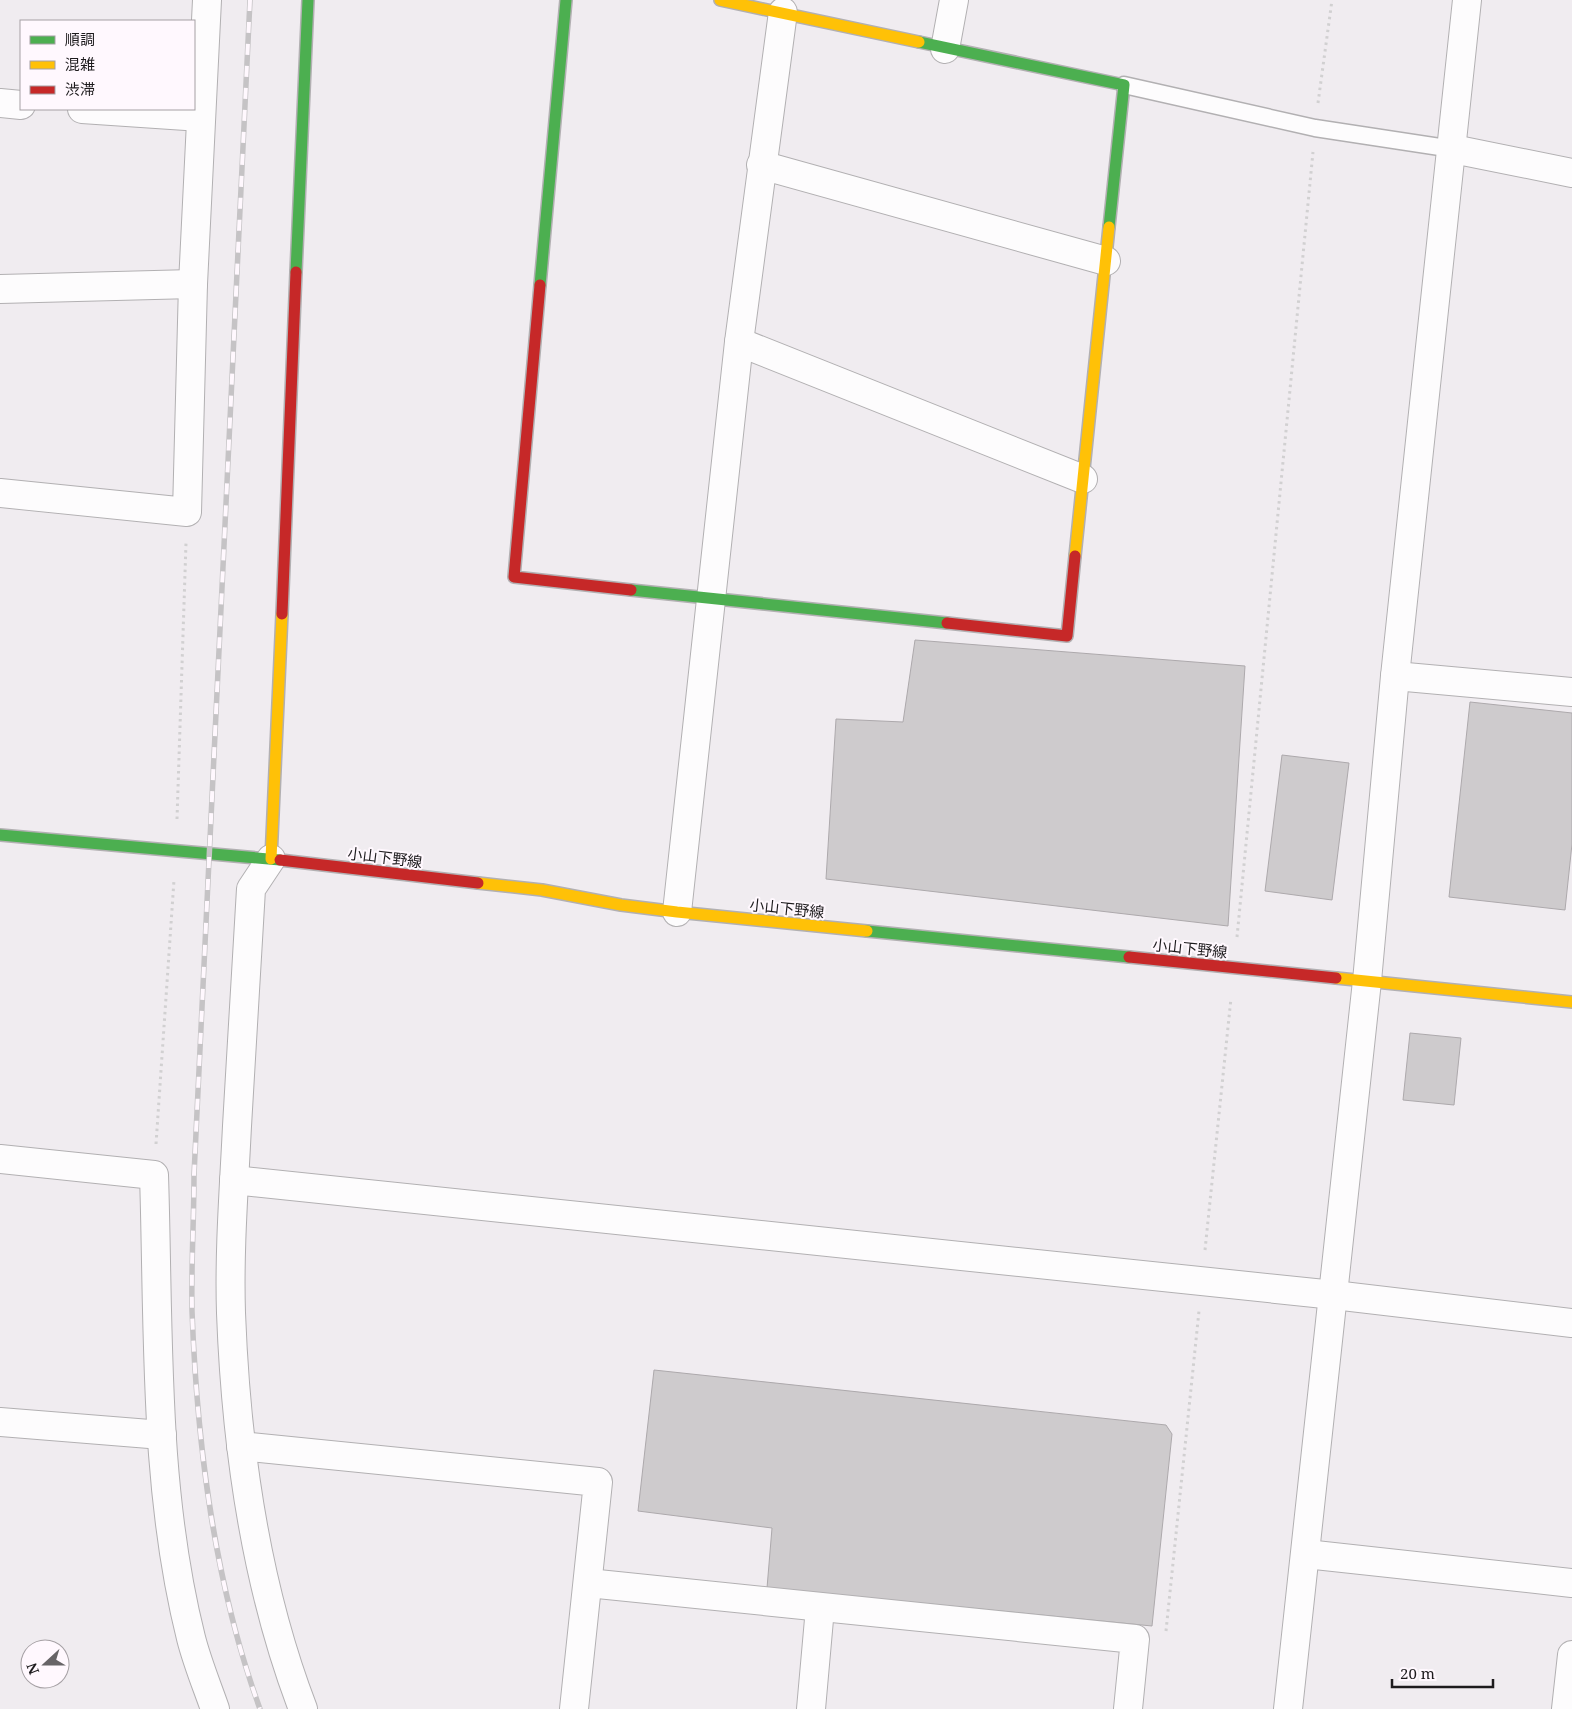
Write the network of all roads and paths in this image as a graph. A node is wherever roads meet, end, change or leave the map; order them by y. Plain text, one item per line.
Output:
1 (207, 0) edge
2 (308, 0) edge
3 (566, 0) edge
4 (720, 0) edge
5 (954, 0) edge
6 (1332, 0) edge
7 (1467, 0) edge
8 (783, 12) junction
9 (945, 49) junction
10 (1124, 85) junction
11 (0, 103) edge
12 (20, 105) edge
13 (99, 110) edge
14 (202, 116) junction
15 (1315, 128) junction
16 (1452, 149) junction
17 (761, 165) junction
18 (1572, 173) edge
19 (1106, 261) junction
20 (193, 284) junction
21 (0, 289) edge
22 (739, 342) junction
23 (1083, 479) junction
24 (0, 493) edge
25 (711, 597) junction
26 (1395, 676) junction
27 (1572, 692) edge
28 (0, 835) edge
29 (270, 859) junction
30 (677, 912) junction
31 (1234, 968) junction
32 (1367, 981) junction
33 (1572, 1002) edge
34 (0, 1158) edge
35 (234, 1180) junction
36 (1204, 1254) dead end
37 (1334, 1294) junction
38 (1199, 1304) dead end
39 (1572, 1323) edge
40 (0, 1422) edge
41 (162, 1435) junction
42 (242, 1446) junction
43 (1306, 1554) junction
44 (588, 1583) junction
45 (1572, 1583) edge
46 (820, 1608) junction
47 (1165, 1640) dead end
48 (1572, 1655) edge
49 (216, 1709) edge
50 (303, 1709) edge
51 (574, 1709) edge
52 (811, 1709) edge
53 (1128, 1709) edge
54 (1288, 1709) edge
55 (1566, 1709) edge

1 - 14 street
2 - 29 street
3 - 25 street
4 - 8 street
5 - 9 street
6 - 15 path
7 - 16 street
8 - 9 street
8 - 17 street
9 - 10 street
10 - 15 lane
10 - 19 street
11 - 12 street
13 - 14 street
14 - 20 street
15 - 16 lane
15 - 31 path
16 - 18 street
16 - 26 street
17 - 19 street
17 - 22 street
19 - 23 street
20 - 21 street
20 - 24 street
22 - 23 street
22 - 25 street
23 - 25 street
25 - 30 street
26 - 27 street
26 - 32 street
28 - 29 street, 小山下野線
29 - 30 street, 小山下野線
29 - 35 street
30 - 31 street, 小山下野線
31 - 32 street, 小山下野線
31 - 36 path
32 - 33 street, 小山下野線
32 - 37 street
34 - 41 street
35 - 37 street
35 - 42 street
37 - 39 street
37 - 43 street
38 - 47 path
40 - 41 street
41 - 49 street
42 - 44 street
42 - 50 street
43 - 45 street
43 - 54 street
44 - 46 street
44 - 51 street
46 - 52 street
46 - 53 street
48 - 55 street

